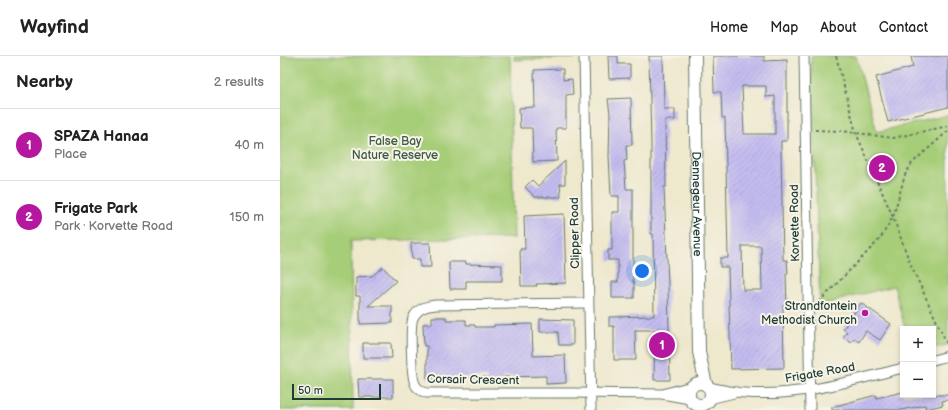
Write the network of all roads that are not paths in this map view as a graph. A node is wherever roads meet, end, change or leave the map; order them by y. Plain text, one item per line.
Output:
1 (584, 56) edge
2 (695, 56) edge
3 (804, 56) edge
4 (588, 303) junction
5 (699, 352) junction
6 (948, 356) edge
7 (936, 359) edge
8 (900, 369) edge
9 (693, 386) junction
10 (810, 390) junction
11 (590, 393) junction
12 (662, 394) junction
13 (702, 400) edge
14 (591, 410) edge
15 (810, 410) edge

1 - 4 street, Clipper Road
2 - 5 street, Dennegeur Avenue
3 - 10 street, Korvette Road
4 - 11 street, Clipper Road
4 - 11 street, Corsair Crescent
5 - 9 street, Dennegeur Avenue
5 - 13 street, Dennegeur Avenue
6 - 7 street
8 - 10 street, Frigate Road
9 - 12 street, Frigate Road
9 - 13 street
10 - 13 street, Frigate Road
10 - 15 street, Korvette Road
11 - 12 street, Frigate Road
11 - 14 street, Clipper Road
12 - 13 street, Frigate Road

